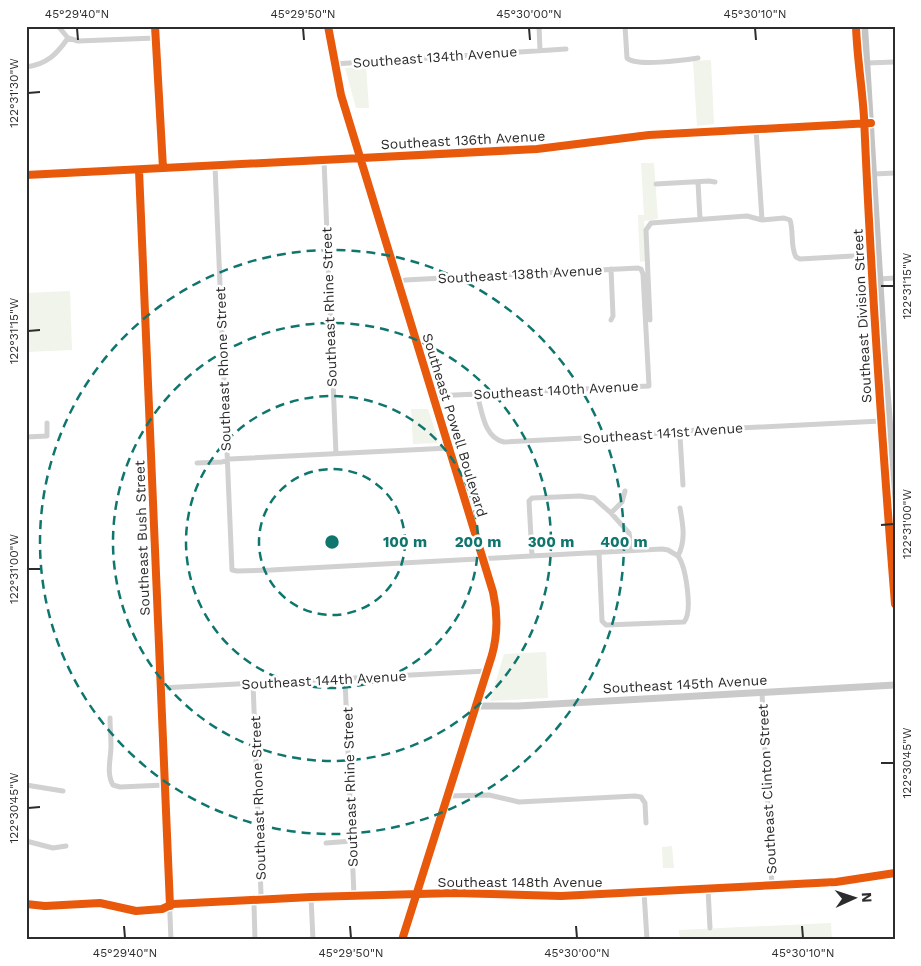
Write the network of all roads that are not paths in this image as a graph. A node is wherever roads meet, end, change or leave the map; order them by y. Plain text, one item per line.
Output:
1 (58, 26) edge
2 (155, 26) edge
3 (328, 26) edge
4 (539, 26) edge
5 (625, 26) edge
6 (856, 26) edge
7 (864, 26) edge
8 (68, 38) junction
9 (156, 38) junction
10 (566, 49) dead end
11 (540, 50) junction
12 (857, 53) junction
13 (698, 58) dead end
14 (895, 62) edge
15 (866, 63) junction
16 (334, 64) junction
17 (26, 67) edge
18 (867, 124) junction
19 (756, 129) junction
20 (362, 158) junction
21 (324, 160) junction
22 (215, 166) junction
23 (163, 168) junction
24 (139, 170) junction
25 (895, 173) edge
26 (874, 174) junction
27 (26, 176) edge
28 (698, 182) junction
29 (715, 182) dead end
30 (656, 184) dead end
31 (700, 219) junction
32 (762, 220) junction
33 (871, 255) junction
34 (611, 269) junction
35 (895, 278) edge
36 (876, 279) junction
37 (399, 282) junction
38 (611, 320) dead end
39 (650, 320) dead end
40 (877, 372) junction
41 (649, 386) joint
42 (477, 394) junction
43 (889, 395) junction
44 (433, 396) junction
45 (885, 422) junction
46 (47, 423) dead end
47 (681, 431) junction
48 (26, 437) edge
49 (449, 448) junction
50 (336, 454) junction
51 (226, 460) junction
52 (197, 463) dead end
53 (682, 485) dead end
54 (894, 489) edge
55 (625, 491) dead end
56 (895, 503) edge
57 (680, 508) dead end
58 (611, 513) junction
59 (632, 551) junction
60 (599, 553) junction
61 (532, 556) junction
62 (678, 556) junction
63 (483, 559) junction
64 (892, 561) junction
65 (895, 573) edge
66 (895, 604) edge
67 (487, 671) junction
68 (345, 678) junction
69 (253, 683) junction
70 (895, 685) edge
71 (161, 688) junction
72 (762, 692) junction
73 (476, 706) junction
74 (110, 718) dead end
75 (26, 785) edge
76 (165, 785) junction
77 (63, 791) dead end
78 (448, 796) junction
79 (646, 823) dead end
80 (26, 841) edge
81 (352, 841) junction
82 (326, 842) dead end
83 (66, 846) dead end
84 (895, 873) edge
85 (772, 886) junction
86 (708, 889) junction
87 (644, 892) junction
88 (417, 895) junction
89 (354, 896) junction
90 (311, 897) junction
91 (257, 900) junction
92 (26, 904) edge
93 (170, 906) junction
94 (710, 928) dead end
95 (171, 940) edge
96 (256, 940) edge
97 (313, 940) edge
98 (402, 940) edge
99 (647, 940) edge

1 - 8 street
2 - 9 street
3 - 16 main road, Southeast Powell Boulevard
4 - 11 street
5 - 13 street
6 - 12 main road, Southeast Division Street
7 - 15 main road, Southeast Division Street
8 - 9 street
8 - 17 street
9 - 23 street
10 - 11 street, Southeast 134th Avenue
11 - 16 street, Southeast 134th Avenue
12 - 15 main road
12 - 18 main road, Southeast Division Street
14 - 15 street
15 - 18 main road, Southeast Division Street
16 - 20 main road, Southeast Powell Boulevard
18 - 19 street, Southeast 136th Avenue
18 - 26 main road, Southeast Division Street
18 - 33 main road, Southeast Division Street
19 - 20 street, Southeast 136th Avenue
19 - 32 street
20 - 21 street, Southeast 136th Avenue
20 - 37 main road, Southeast Powell Boulevard
21 - 22 street, Southeast 136th Avenue
21 - 50 street, Southeast Rhine Street
22 - 23 street, Southeast 136th Avenue
22 - 51 street, Southeast Rhone Street
23 - 24 street, Southeast 136th Avenue
24 - 27 street, Southeast 136th Avenue
24 - 71 street, Southeast Bush Street
25 - 26 street
26 - 36 main road, Southeast Division Street
28 - 29 street
28 - 30 street
28 - 31 street
31 - 32 street
31 - 39 street
32 - 33 street
33 - 36 main road, Southeast Division Street
34 - 37 street, Southeast 138th Avenue
34 - 38 street
34 - 41 street, Southeast 138th Avenue
35 - 36 street
36 - 40 main road, Southeast Division Street
36 - 43 main road, Southeast Division Street
37 - 44 main road, Southeast Powell Boulevard
40 - 43 main road
40 - 45 main road, Southeast Division Street
41 - 42 street, Southeast 140th Avenue
42 - 44 street, Southeast 140th Avenue
42 - 47 street, Southeast 141st Avenue
43 - 45 main road, Southeast Division Street
44 - 49 main road, Southeast Powell Boulevard
45 - 47 street, Southeast 141st Avenue
45 - 54 main road, Southeast Division Street
45 - 64 main road, Southeast Division Street
46 - 48 street
47 - 53 street
49 - 50 street
49 - 63 main road, Southeast Powell Boulevard
50 - 51 street
51 - 52 street
51 - 63 street, Southeast Rhone Street
54 - 56 main road, Southeast Division Street
55 - 58 street
57 - 62 street
58 - 59 street
58 - 61 street
59 - 60 street
59 - 62 street
60 - 61 street
60 - 62 street
61 - 63 street
63 - 67 main road, Southeast Powell Boulevard
64 - 65 main road
64 - 66 main road, Southeast Division Street
67 - 68 street, Southeast 144th Avenue
67 - 73 main road, Southeast Powell Boulevard
68 - 69 street, Southeast 144th Avenue
68 - 81 street, Southeast Rhine Street
69 - 71 street, Southeast 144th Avenue
69 - 91 street, Southeast Rhone Street
70 - 72 street, Southeast 145th Avenue
71 - 76 street, Southeast Bush Street
72 - 73 street, Southeast 145th Avenue
72 - 85 street, Southeast Clinton Street
73 - 78 main road, Southeast Powell Boulevard
74 - 76 street
75 - 77 street
76 - 93 street, Southeast Bush Street
78 - 79 street
78 - 88 main road, Southeast Powell Boulevard
80 - 83 street
81 - 82 street
81 - 89 street, Southeast Rhine Street
84 - 85 street, Southeast 148th Avenue
85 - 86 street, Southeast 148th Avenue
86 - 87 street, Southeast 148th Avenue
86 - 94 street
87 - 88 street, Southeast 148th Avenue
87 - 99 street
88 - 89 street, Southeast 148th Avenue
88 - 98 main road, Southeast Powell Boulevard
89 - 90 street, Southeast 148th Avenue
90 - 91 street, Southeast 148th Avenue
90 - 97 street
91 - 93 street, Southeast 148th Avenue
91 - 96 street, Southeast Rhone Street
92 - 93 street, Southeast 148th Avenue
93 - 95 street, Southeast Bush Street

